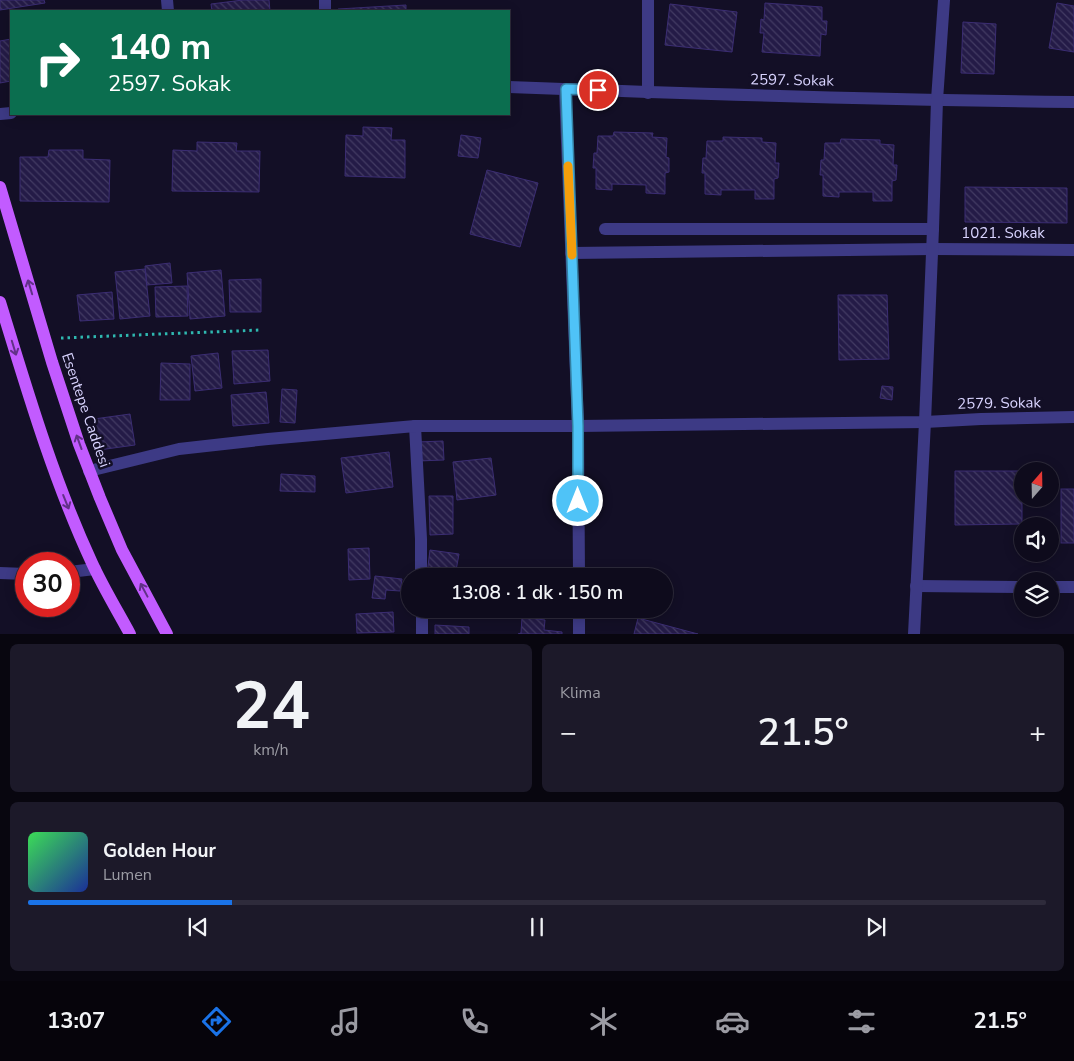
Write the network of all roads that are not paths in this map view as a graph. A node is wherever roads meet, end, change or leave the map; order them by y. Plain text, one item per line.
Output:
1 (648, 0) edge
2 (944, 0) edge
3 (510, 87) edge
4 (566, 89) junction
5 (648, 93) junction
6 (937, 100) junction
7 (1074, 102) edge
8 (0, 187) edge
9 (605, 229) dead end
10 (934, 229) junction
11 (932, 249) junction
12 (1074, 250) edge
13 (572, 253) junction
14 (0, 302) edge
15 (1074, 418) edge
16 (925, 422) junction
17 (415, 426) junction
18 (578, 426) junction
19 (89, 471) junction
20 (421, 568) edge
21 (579, 568) edge
22 (95, 569) junction
23 (80, 571) edge
24 (0, 573) edge
25 (15, 574) edge
26 (916, 586) junction
27 (1014, 587) edge
28 (1059, 587) edge
29 (1074, 587) edge
30 (422, 618) edge
31 (579, 618) edge
32 (130, 634) edge
33 (167, 634) edge
34 (422, 634) edge
35 (579, 634) edge
36 (914, 634) edge

1 - 5 street
2 - 6 street
3 - 4 street, 2597. Sokak
4 - 5 street, 2597. Sokak
4 - 13 street
5 - 6 street, 2597. Sokak
6 - 7 street, 2597. Sokak
6 - 10 street
19 -> 8 main road, Esentepe Caddesi
9 - 10 street
10 - 11 street
11 - 12 street, 1021. Sokak
11 - 13 street, 1021. Sokak
11 - 16 street
13 - 18 street
14 -> 22 main road
15 - 16 street, 2579. Sokak
16 - 18 street, 2579. Sokak
16 - 26 street
17 - 18 street, 2579. Sokak
17 - 19 street, 2579. Sokak
17 - 20 street
18 - 21 street
33 -> 19 main road, Esentepe Caddesi
22 - 23 street
22 - 32 main road
24 - 25 street
26 - 27 street
26 - 36 street
28 - 29 street
30 - 34 street
31 - 35 street

